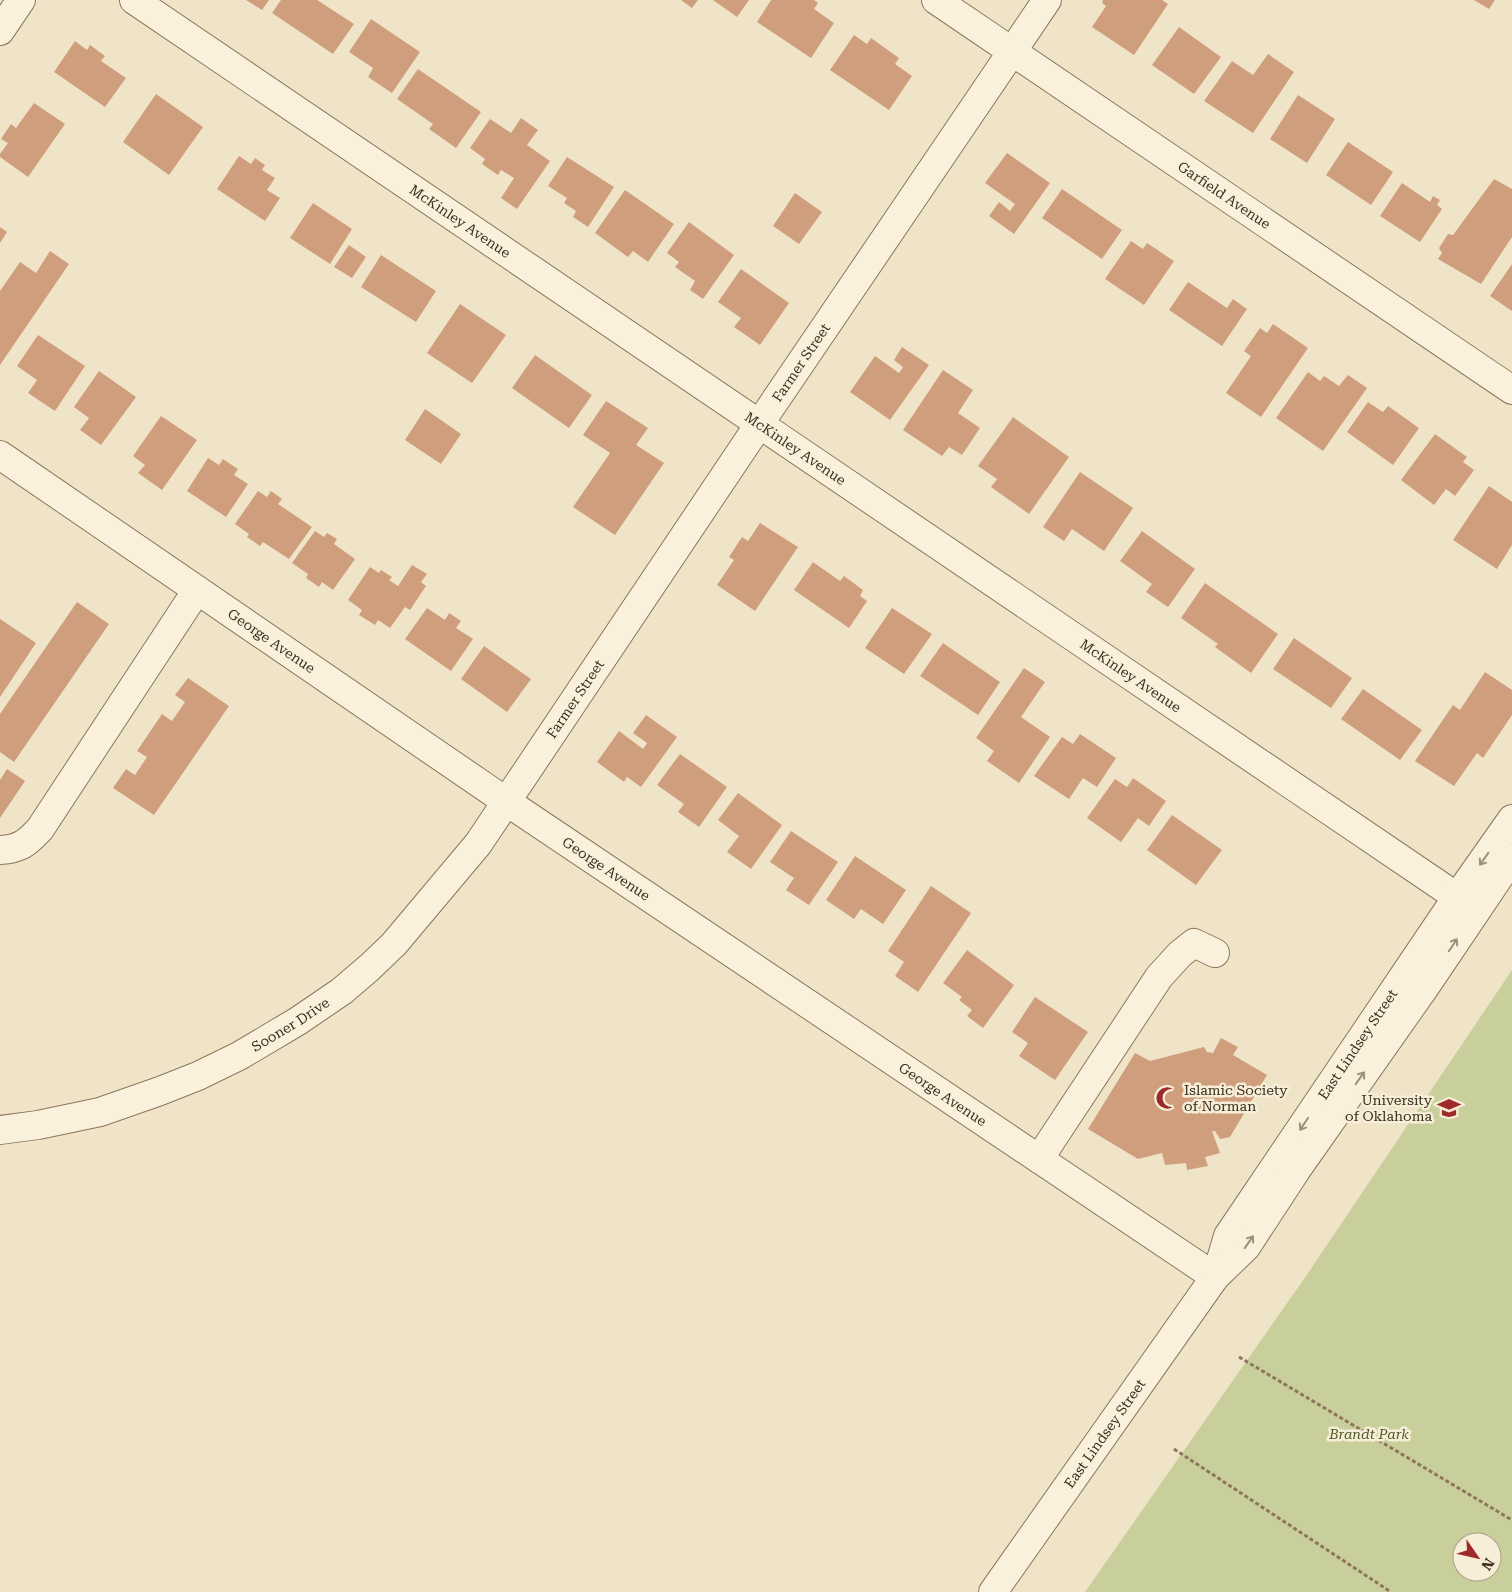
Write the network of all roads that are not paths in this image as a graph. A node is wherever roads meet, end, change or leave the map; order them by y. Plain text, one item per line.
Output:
1 (21, 0) edge
2 (134, 0) edge
3 (936, 0) edge
4 (1047, 0) edge
5 (0, 31) edge
6 (1012, 51) junction
7 (1512, 390) edge
8 (760, 423) junction
9 (0, 455) edge
10 (197, 590) junction
11 (507, 802) junction
12 (1512, 819) edge
13 (0, 850) edge
14 (1512, 858) edge
15 (1457, 897) junction
16 (1215, 954) dead end
17 (0, 1130) edge
18 (1040, 1159) junction
19 (1216, 1276) junction
20 (993, 1592) edge

1 - 5 street
2 - 8 street, McKinley Avenue
3 - 6 street, Garfield Avenue
4 - 6 street, Farmer Street
6 - 7 street, Garfield Avenue
6 - 8 street, Farmer Street
8 - 11 street, Farmer Street
8 - 15 street, McKinley Avenue
9 - 10 street, George Avenue
10 - 11 street, George Avenue
10 - 13 street
11 - 17 street, Sooner Drive
11 - 18 street, George Avenue
12 -> 15 street, East Lindsey Street
19 -> 14 street, East Lindsey Street
15 -> 19 street, East Lindsey Street
16 - 18 street
18 - 19 street, George Avenue
19 - 20 street, East Lindsey Street

